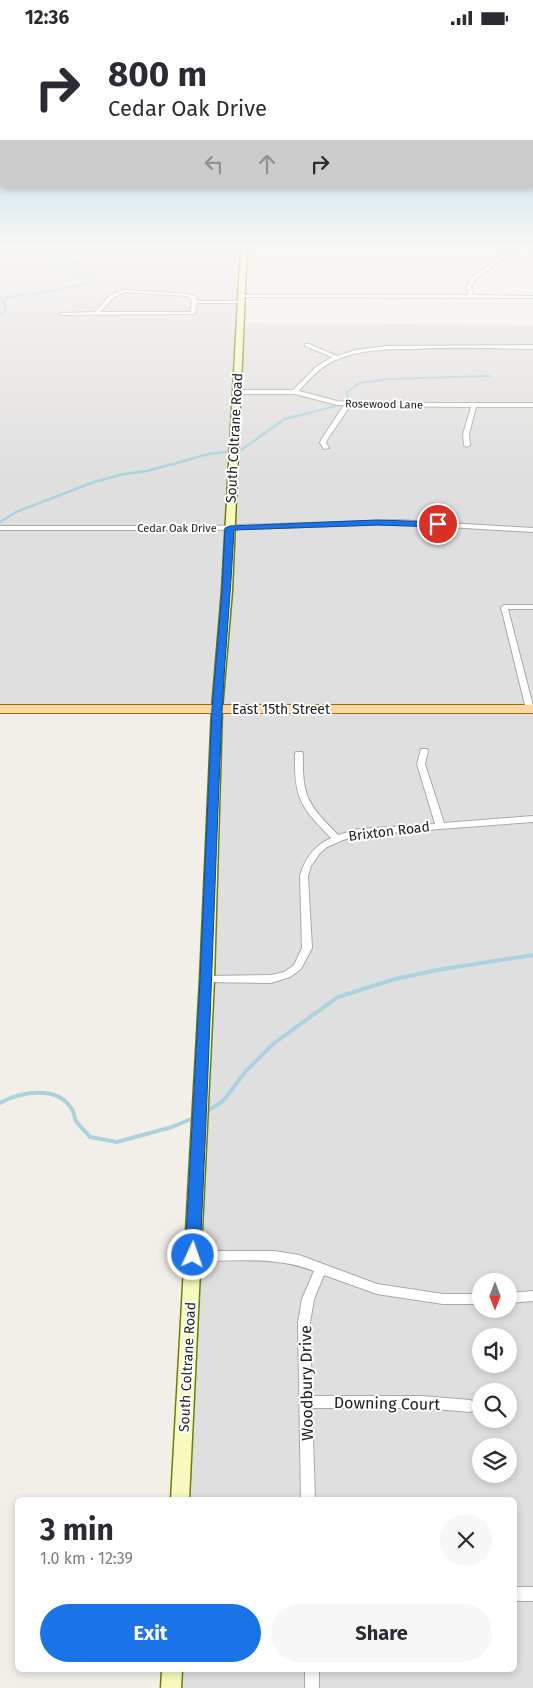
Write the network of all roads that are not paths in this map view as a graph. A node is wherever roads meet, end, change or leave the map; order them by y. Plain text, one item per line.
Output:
1 (240, 322) edge
2 (307, 345) dead end
3 (533, 347) edge
4 (336, 357) junction
5 (236, 392) junction
6 (295, 392) junction
7 (346, 404) junction
8 (474, 405) junction
9 (533, 405) edge
10 (467, 445) dead end
11 (326, 448) dead end
12 (0, 528) edge
13 (230, 528) junction
14 (533, 530) edge
15 (533, 607) edge
16 (0, 709) edge
17 (217, 709) junction
18 (531, 709) edge
19 (424, 751) dead end
20 (298, 754) dead end
21 (533, 819) edge
22 (440, 825) junction
23 (336, 838) junction
24 (207, 980) junction
25 (193, 1255) junction
26 (321, 1269) junction
27 (533, 1296) edge
28 (518, 1297) edge
29 (472, 1299) edge
30 (305, 1402) junction
31 (470, 1406) dead end
32 (180, 1497) edge
33 (308, 1497) edge
34 (517, 1594) edge
35 (533, 1594) edge
36 (172, 1672) edge
37 (312, 1672) edge
38 (171, 1688) edge
39 (312, 1688) edge

1 - 5 main road, South Coltrane Road
2 - 4 street
3 - 4 street
4 - 6 street
5 - 6 street, Rosewood Lane
5 - 13 main road, South Coltrane Road
6 - 7 street, Rosewood Lane
7 - 8 street, Rosewood Lane
7 - 11 street
8 - 9 street, Rosewood Lane
8 - 10 street
12 - 13 street, Cedar Oak Drive
13 - 14 street, Cedar Oak Drive
13 - 17 main road, South Coltrane Road
15 - 18 street
16 - 17 main road, East 15th Street
17 - 18 main road, East 15th Street
17 - 24 main road, South Coltrane Road
19 - 22 street
20 - 23 street
21 - 22 street, Brixton Road
22 - 23 street, Brixton Road
23 - 24 street, Brixton Road
24 - 25 main road, South Coltrane Road
25 - 26 street
25 - 32 main road, South Coltrane Road
26 - 29 street
26 - 30 street, Woodbury Drive
27 - 28 street
30 - 31 street, Downing Court
30 - 33 street, Woodbury Drive
34 - 35 street
36 - 38 main road
37 - 39 street

